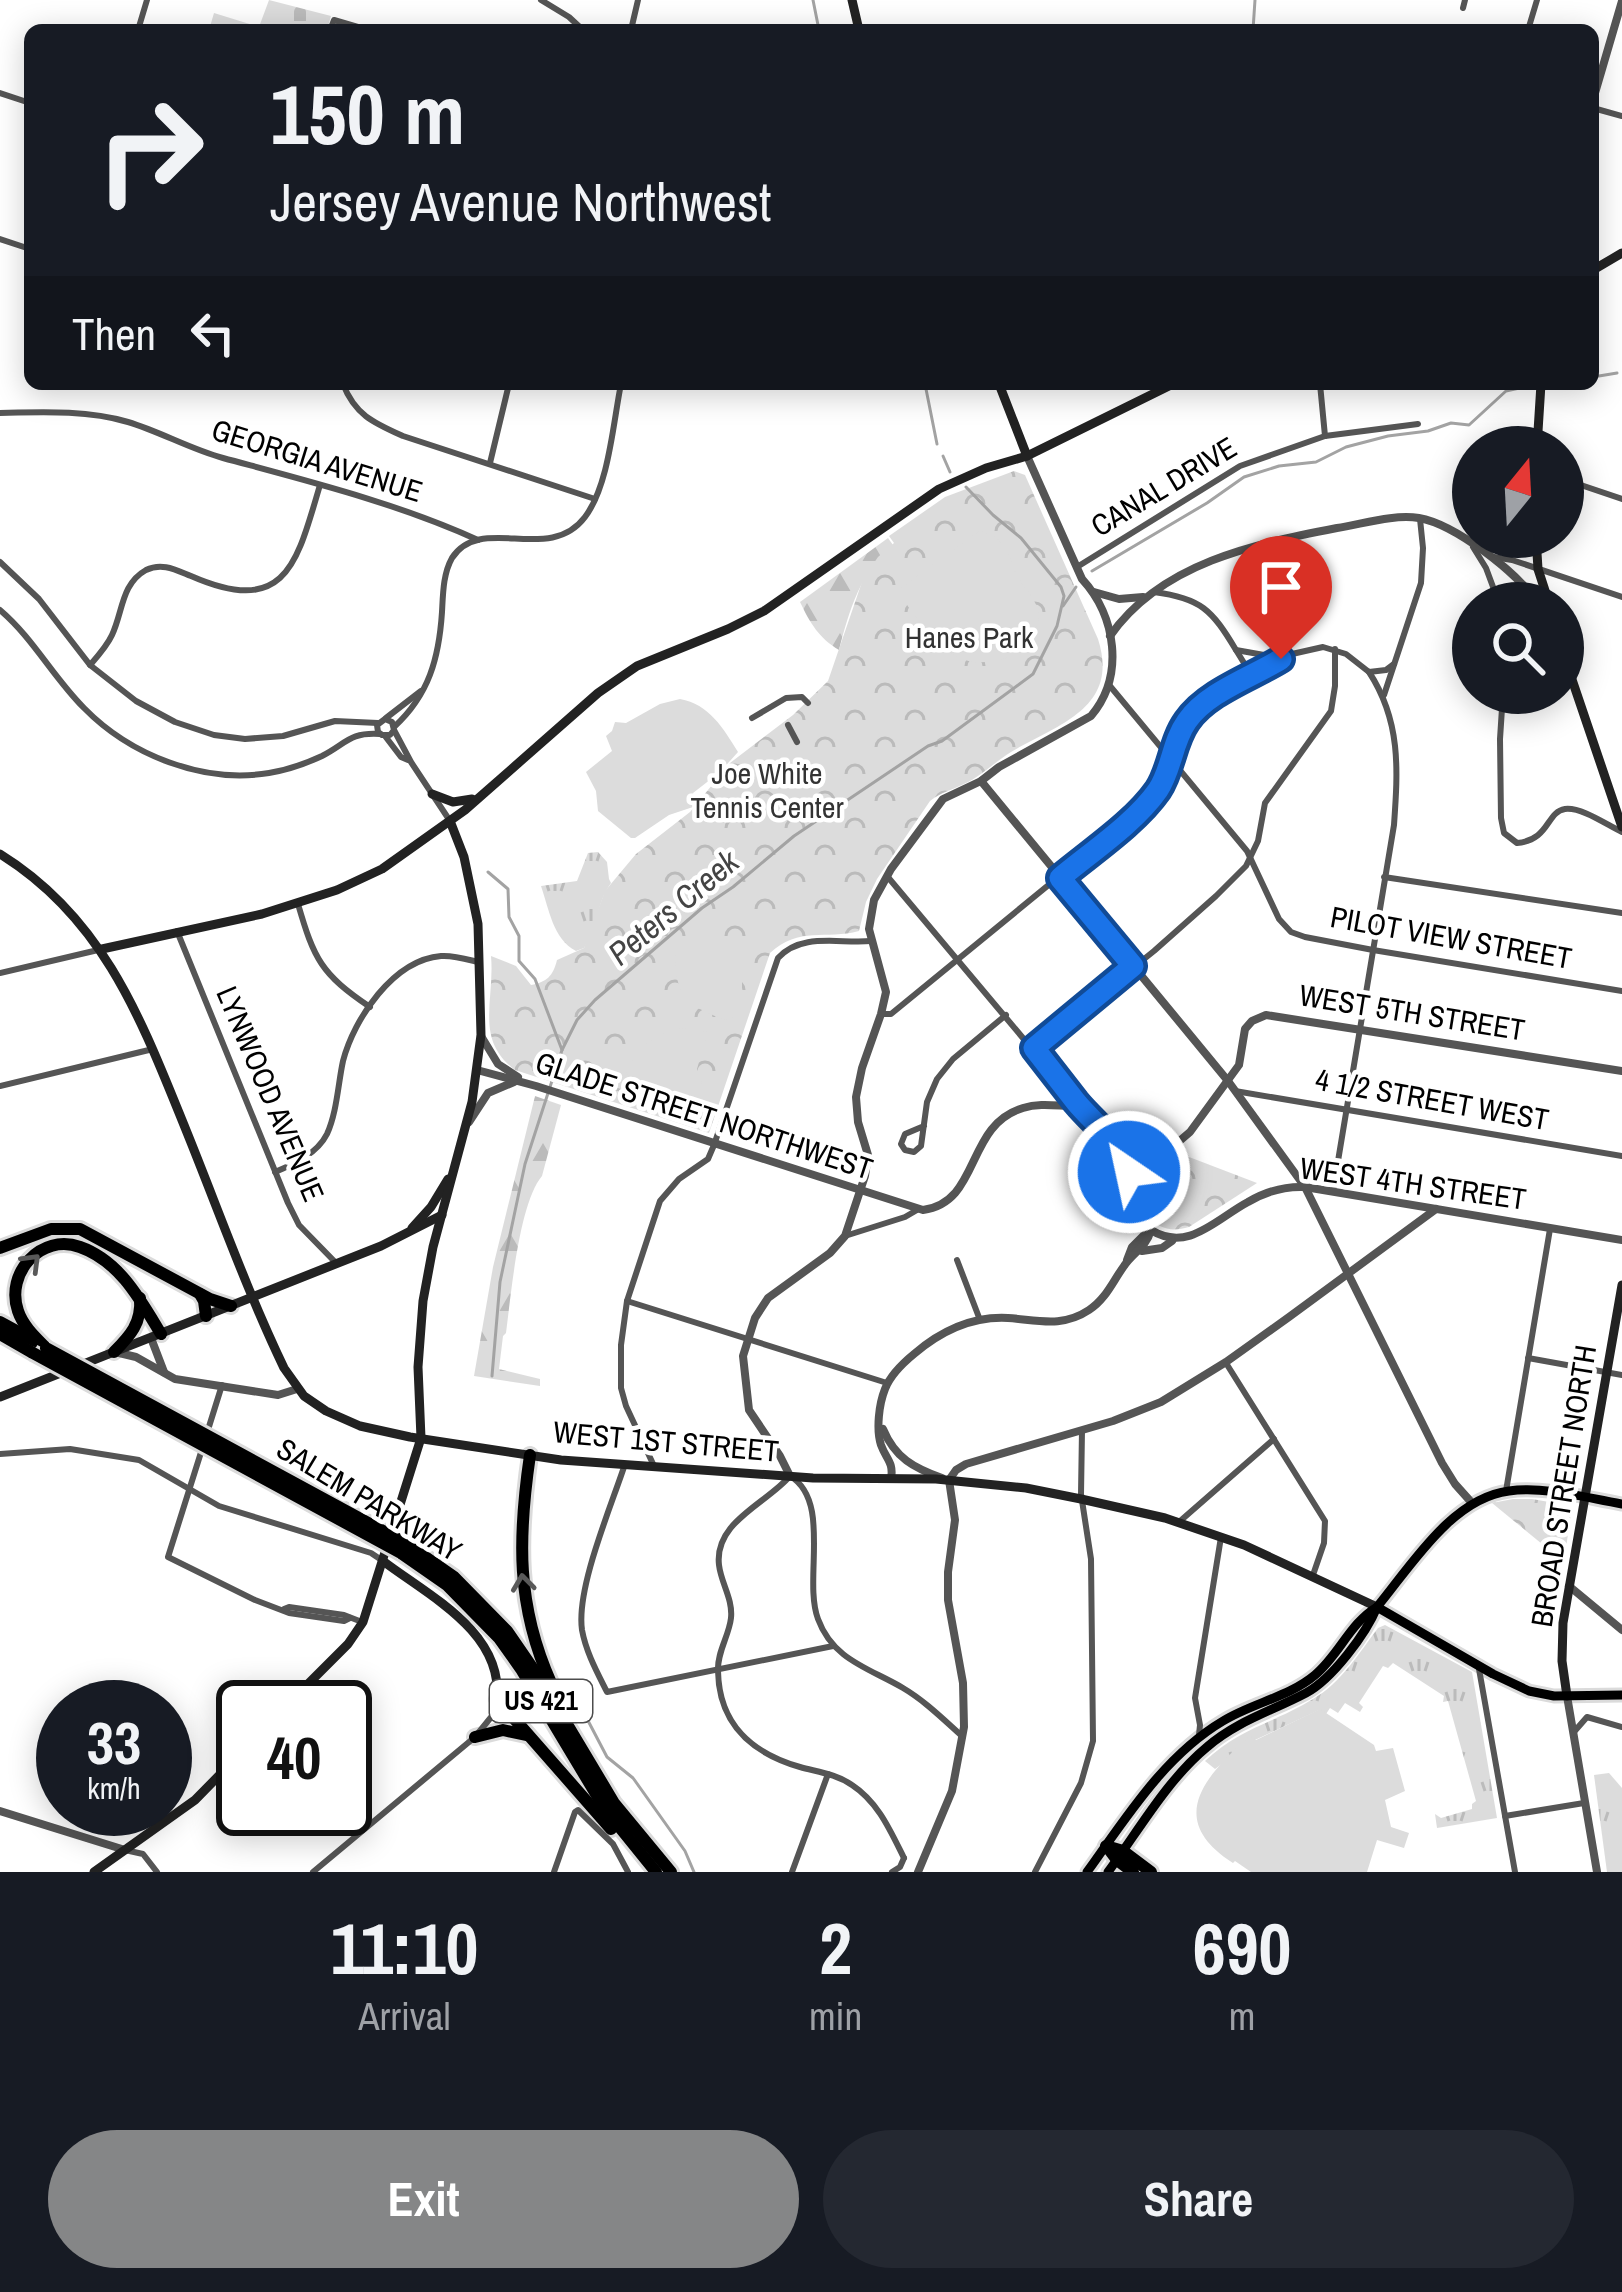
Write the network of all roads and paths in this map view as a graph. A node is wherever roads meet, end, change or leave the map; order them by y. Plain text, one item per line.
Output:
1 (541, 0) edge
2 (1622, 1) edge
3 (577, 24) edge
4 (1599, 83) edge
5 (346, 390) edge
6 (508, 390) edge
7 (620, 390) edge
8 (1001, 390) edge
9 (1161, 390) edge
10 (1320, 390) edge
11 (1541, 390) edge
12 (0, 413) edge
13 (1418, 424) dead end
14 (1538, 426) edge
15 (1324, 436) junction
16 (1027, 456) junction
17 (490, 464) junction
18 (320, 485) junction
19 (1584, 487) edge
20 (595, 499) junction
21 (1622, 499) edge
22 (1420, 518) junction
23 (1452, 533) edge
24 (478, 539) junction
25 (1493, 558) edge
26 (1501, 558) edge
27 (1538, 558) edge
28 (0, 562) edge
29 (1077, 567) junction
30 (1538, 569) junction
31 (1522, 582) edge
32 (1542, 582) edge
33 (1094, 592) junction
34 (1150, 594) junction
35 (1622, 597) edge
36 (0, 610) edge
37 (1110, 636) junction
38 (1335, 649) junction
39 (1236, 650) junction
40 (1292, 654) junction
41 (1394, 664) junction
42 (90, 665) junction
43 (1369, 672) junction
44 (1252, 676) junction
45 (1110, 686) junction
46 (421, 691) junction
47 (1384, 695) junction
48 (808, 703) dead end
49 (1502, 714) edge
50 (1583, 714) edge
51 (752, 718) dead end
52 (334, 721) junction
53 (382, 721) junction
54 (788, 725) dead end
55 (394, 729) junction
56 (382, 735) junction
57 (342, 742) junction
58 (797, 742) dead end
59 (1172, 757) junction
60 (411, 762) junction
61 (981, 781) junction
62 (432, 794) junction
63 (477, 798) junction
64 (450, 821) junction
65 (1622, 830) edge
66 (0, 854) edge
67 (1252, 858) junction
68 (887, 876) junction
69 (1384, 877) junction
70 (1060, 878) junction
71 (298, 904) junction
72 (1622, 914) edge
73 (177, 931) junction
74 (871, 941) junction
75 (101, 950) junction
76 (1373, 950) junction
77 (960, 959) junction
78 (481, 963) junction
79 (1133, 966) junction
80 (0, 974) edge
81 (1622, 991) edge
82 (370, 1007) junction
83 (881, 1014) junction
84 (1006, 1015) junction
85 (1360, 1028) junction
86 (481, 1035) junction
87 (1034, 1048) junction
88 (153, 1049) junction
89 (477, 1070) junction
90 (1622, 1071) edge
91 (516, 1081) junction
92 (1228, 1081) junction
93 (0, 1086) edge
94 (536, 1086) junction
95 (1235, 1091) junction
96 (1080, 1106) junction
97 (1346, 1110) junction
98 (924, 1126) junction
99 (466, 1129) junction
100 (715, 1145) junction
101 (1622, 1156) edge
102 (1125, 1160) junction
103 (454, 1169) junction
104 (275, 1172) junction
105 (1305, 1186) junction
106 (1331, 1191) junction
107 (860, 1192) junction
108 (1315, 1208) junction
109 (1436, 1209) junction
110 (917, 1210) junction
111 (1140, 1212) junction
112 (442, 1215) junction
113 (1550, 1228) junction
114 (1150, 1230) junction
115 (408, 1233) junction
116 (844, 1236) junction
117 (1175, 1239) junction
118 (1622, 1240) edge
119 (0, 1248) edge
120 (1136, 1249) junction
121 (957, 1259) dead end
122 (338, 1264) junction
123 (1350, 1273) junction
124 (1622, 1285) edge
125 (200, 1293) junction
126 (140, 1297) junction
127 (254, 1297) junction
128 (627, 1300) junction
129 (231, 1306) junction
130 (206, 1316) junction
131 (980, 1320) junction
132 (0, 1322) edge
133 (156, 1336) junction
134 (0, 1338) edge
135 (746, 1338) junction
136 (40, 1350) junction
137 (115, 1352) junction
138 (1528, 1358) junction
139 (1226, 1362) junction
140 (1607, 1372) junction
141 (164, 1373) junction
142 (1622, 1375) edge
143 (887, 1384) junction
144 (222, 1385) junction
145 (297, 1390) junction
146 (0, 1397) edge
147 (880, 1423) junction
148 (1082, 1430) junction
149 (421, 1438) junction
150 (1274, 1439) junction
151 (0, 1454) edge
152 (530, 1455) junction
153 (625, 1464) junction
154 (654, 1466) junction
155 (790, 1476) junction
156 (891, 1479) junction
157 (950, 1480) junction
158 (190, 1490) junction
159 (1505, 1491) junction
160 (1585, 1497) junction
161 (1081, 1499) junction
162 (1472, 1504) junction
163 (1622, 1504) edge
164 (1179, 1522) junction
165 (1221, 1537) junction
166 (403, 1548) junction
167 (383, 1561) junction
168 (1312, 1575) junction
169 (1570, 1586) junction
170 (1377, 1607) junction
171 (363, 1622) junction
172 (1622, 1630) edge
173 (833, 1646) junction
174 (1479, 1666) junction
175 (717, 1669) junction
176 (312, 1680) edge
177 (1622, 1695) edge
178 (1567, 1696) junction
179 (496, 1700) junction
180 (1198, 1712) junction
181 (1219, 1723) junction
182 (1622, 1727) edge
183 (572, 1733) junction
184 (1573, 1733) junction
185 (962, 1736) junction
186 (475, 1737) junction
187 (531, 1738) junction
188 (1198, 1738) junction
189 (828, 1774) junction
190 (216, 1778) edge
191 (1585, 1803) junction
192 (0, 1811) edge
193 (1505, 1816) junction
194 (1106, 1846) junction
195 (125, 1850) junction
196 (904, 1858) junction
197 (923, 1859) junction
198 (1116, 1861) edge
199 (94, 1872) edge
200 (158, 1872) edge
201 (313, 1872) edge
202 (554, 1872) edge
203 (628, 1872) edge
204 (652, 1872) edge
205 (670, 1872) edge
206 (792, 1872) edge
207 (892, 1872) edge
208 (918, 1872) edge
209 (1035, 1872) edge
210 (1087, 1872) edge
211 (1133, 1872) edge
212 (1151, 1872) edge
213 (1515, 1872) edge
214 (1597, 1872) edge

1 - 3 street
2 - 4 street
5 - 17 street
6 - 17 street
7 - 20 street
8 - 16 main road
9 - 16 main road
10 - 15 street
11 - 14 main road
12 - 18 street, GEORGIA AVENUE
13 - 15 street, CANAL DRIVE
15 - 29 street, CANAL DRIVE
16 - 29 street
16 - 63 main road
17 - 20 street
18 - 24 street, GEORGIA AVENUE
18 - 42 street
19 - 21 street
20 - 24 street, GEORGIA AVENUE
22 - 23 street
22 - 34 street
22 - 41 street
24 - 46 street
25 - 31 street
26 - 30 street
27 - 30 main road
28 - 42 street
29 - 33 street
30 - 32 main road
30 - 35 street
33 - 34 street
33 - 37 street
34 - 37 street
34 - 39 street
36 - 57 street
37 - 45 street
38 - 40 street
38 - 43 street
38 - 67 street
39 - 40 street
39 - 44 street
40 - 44 street
41 - 43 street
41 - 47 street
42 - 52 street
43 - 47 street
44 - 59 street
45 - 59 street, PILOT VIEW STREET
45 - 61 street
46 - 53 street
46 - 55 street
47 - 69 street
48 - 51 street
49 - 65 street
50 - 65 main road
52 - 53 street
52 - 57 street
53 - 55 street
53 - 56 street
54 - 58 street
55 - 56 street
55 - 60 street
56 - 57 street
56 - 60 street
59 - 67 street, PILOT VIEW STREET
59 - 70 street
60 - 62 street
61 - 68 street
61 - 70 street
62 - 63 main road
62 - 64 street
63 - 64 main road
64 - 71 main road
64 - 78 main road
66 - 75 main road
67 - 76 street, PILOT VIEW STREET
67 - 79 street
68 - 74 street
68 - 77 street
69 - 72 street
69 - 76 street
70 - 77 street
70 - 79 street
71 - 73 main road
71 - 82 street
73 - 75 main road
73 - 104 street, LYNWOOD AVENUE
74 - 83 street
74 - 100 street
75 - 80 street
75 - 88 main road
76 - 81 street, PILOT VIEW STREET
76 - 85 street
77 - 83 street
77 - 84 street
78 - 82 street
78 - 86 main road
79 - 87 street
79 - 92 street
82 - 104 street
83 - 107 street
84 - 87 street
84 - 98 street
85 - 90 street, WEST 5TH STREET
85 - 92 street, WEST 5TH STREET
85 - 97 street
86 - 89 main road
86 - 94 street
87 - 96 street
88 - 93 street
88 - 127 main road
89 - 91 street, GLADE STREET NORTHWEST
89 - 99 main road
91 - 94 street, GLADE STREET NORTHWEST
91 - 99 street
92 - 95 street
92 - 102 street, WEST 5TH STREET
94 - 100 street, GLADE STREET NORTHWEST
95 - 97 street, 4 1/2 STREET WEST
95 - 105 street
96 - 102 street
96 - 110 street, GLADE STREET NORTHWEST
97 - 101 street, 4 1/2 STREET WEST
97 - 106 street
98 - 98 street
99 - 103 main road
100 - 107 street, GLADE STREET NORTHWEST
100 - 128 street
102 - 111 street
103 - 112 main road
103 - 115 main road
104 - 122 street, LYNWOOD AVENUE
105 - 106 street, WEST 4TH STREET
105 - 108 street
105 - 117 street, WEST 4TH STREET
106 - 108 street
106 - 109 street, WEST 4TH STREET
107 - 110 street, GLADE STREET NORTHWEST
107 - 116 street
108 - 123 street
109 - 113 street, WEST 4TH STREET
109 - 123 street
110 - 116 street, GLADE STREET NORTHWEST
111 - 114 street
111 - 120 street
112 - 115 main road
112 - 149 main road
113 - 118 street, WEST 4TH STREET
113 - 138 street
114 - 117 street
114 - 120 street
115 - 122 main road
116 - 135 street
117 - 120 street, WEST 4TH STREET
119 - 125 highway
120 - 131 street
121 - 131 street
122 - 127 main road
123 - 139 street
123 - 162 street
124 - 140 main road, BROAD STREET NORTH
125 - 129 highway
125 - 130 highway
126 - 133 highway
136 -> 126 highway
126 - 137 highway
127 - 129 main road
127 - 145 main road
128 - 135 street
128 - 154 street
129 - 130 main road
130 - 133 main road
131 - 143 street
132 - 136 highway, SALEM PARKWAY / US 421
133 - 137 main road
133 - 141 street
134 - 136 highway
135 - 143 street
135 - 155 street
136 - 166 highway, SALEM PARKWAY / US 421, bridge
137 - 141 street
137 - 146 main road
138 - 140 street
138 - 159 street
139 - 148 street
139 - 150 street
140 - 142 street
140 - 160 main road, BROAD STREET NORTH
141 - 144 street
143 - 147 street
144 - 145 street
144 - 158 street
145 - 149 main road, WEST 1ST STREET
147 - 156 street
147 - 157 street
148 - 157 street
148 - 161 street
149 - 152 main road, WEST 1ST STREET
149 - 167 main road
150 - 164 street
150 - 168 street
151 - 158 street
152 - 153 main road, WEST 1ST STREET
183 -> 152 highway
153 - 154 main road, WEST 1ST STREET
153 - 175 street
154 - 155 main road, WEST 1ST STREET
155 - 156 main road, WEST 1ST STREET
155 - 173 street
155 - 175 street
156 - 157 main road, WEST 1ST STREET
157 - 161 main road, WEST 1ST STREET
157 - 185 street
158 - 167 street
158 - 171 street
159 - 160 main road
159 - 162 main road
160 - 163 main road
160 - 169 main road, BROAD STREET NORTH
161 - 164 main road, WEST 1ST STREET
161 - 209 street
162 - 170 main road
164 - 165 main road, WEST 1ST STREET
165 - 168 main road, WEST 1ST STREET
165 - 180 street
166 - 183 highway, SALEM PARKWAY / US 421
166 - 204 highway, SALEM PARKWAY / US 421
167 - 171 main road
167 - 179 main road
168 - 170 main road, WEST 1ST STREET
169 - 172 street
169 - 178 main road, BROAD STREET NORTH
170 - 174 main road, WEST 1ST STREET
170 - 181 main road
170 - 198 main road
171 - 176 main road
173 - 175 street
173 - 185 street
174 - 178 main road, WEST 1ST STREET
174 - 193 street
175 - 189 street
177 - 178 main road, WEST 1ST STREET
178 - 184 street
179 - 186 street
179 - 187 highway
180 - 181 street
180 - 188 street
181 - 188 main road
182 - 184 street
183 - 205 highway, SALEM PARKWAY / US 421
184 - 191 street
185 - 197 street
186 - 187 highway
186 - 201 street
187 - 204 highway
188 - 194 main road
189 - 196 street
189 - 206 street
190 - 195 main road
191 - 193 street
191 - 214 street
192 - 195 street
193 - 213 street
194 - 198 highway
194 - 210 main road
195 - 199 main road
195 - 200 street
196 - 197 street
196 - 207 street
197 - 208 street
198 - 211 highway
198 - 212 highway
202 - 203 street

